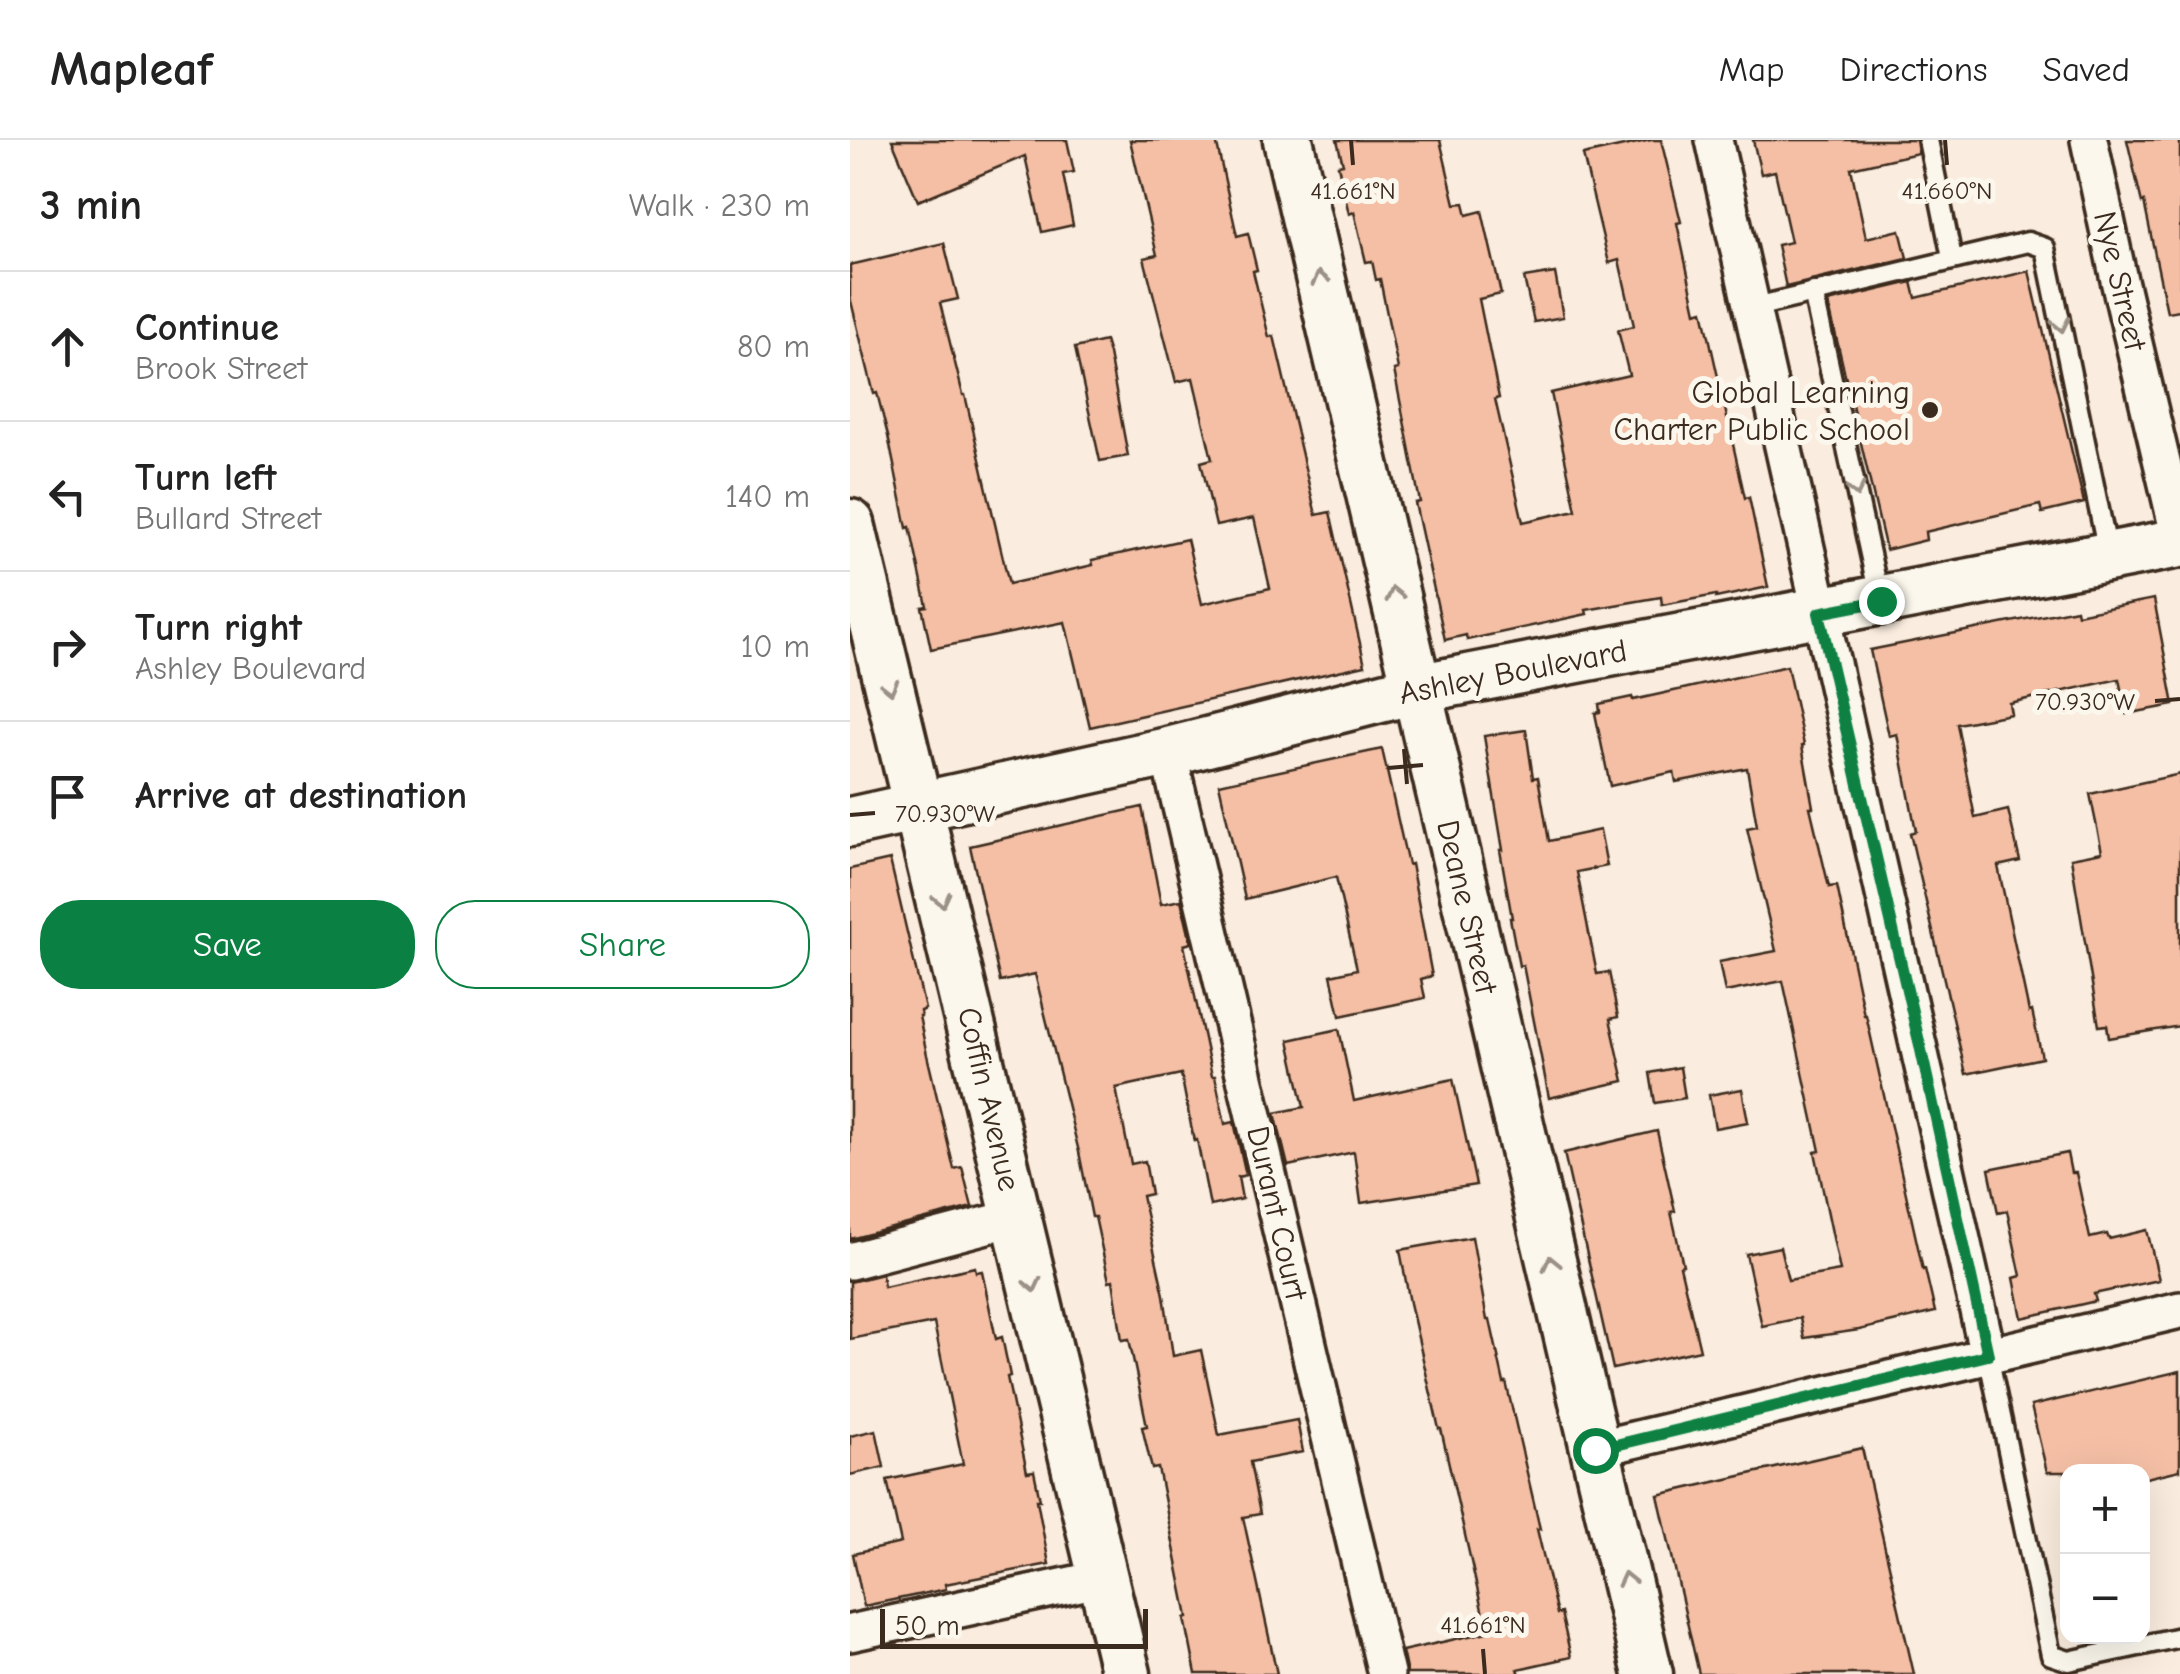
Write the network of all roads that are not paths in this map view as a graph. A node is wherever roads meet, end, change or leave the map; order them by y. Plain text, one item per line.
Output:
1 (1288, 140) edge
2 (1714, 140) edge
3 (1928, 140) edge
4 (2088, 140) edge
5 (1952, 258) junction
6 (1813, 292) junction
7 (1751, 308) junction
8 (850, 524) edge
9 (2180, 541) edge
10 (2109, 557) junction
11 (1881, 601) junction
12 (1819, 613) junction
13 (1416, 690) junction
14 (1168, 752) junction
15 (919, 806) junction
16 (850, 822) edge
17 (1017, 1217) junction
18 (850, 1261) edge
19 (2180, 1310) edge
20 (1988, 1355) junction
21 (1595, 1450) junction
22 (1103, 1578) junction
23 (850, 1633) edge
24 (2180, 1638) edge
25 (1126, 1674) edge
26 (1386, 1674) edge
27 (1648, 1674) edge

13 -> 1 main road, Deane Street
2 - 7 street
3 - 5 lane
4 - 9 street, Nye Street
5 - 6 lane
5 -> 10 lane
6 - 7 lane
6 -> 11 lane
7 - 12 street
8 -> 15 main road, Coffin Avenue
9 - 10 main road, Ashley Boulevard
10 - 11 main road, Ashley Boulevard
11 - 12 main road, Ashley Boulevard
12 - 13 main road, Ashley Boulevard
12 - 20 street
13 - 14 main road, Ashley Boulevard
21 -> 13 main road, Deane Street
14 - 15 main road, Ashley Boulevard
14 - 26 street, Durant Court
15 - 16 main road, Ashley Boulevard
15 -> 17 main road, Coffin Avenue
17 - 18 street
17 -> 22 main road, Coffin Avenue
19 - 20 street
20 - 21 street
20 - 24 lane
27 -> 21 main road, Deane Street
22 - 23 street
22 - 25 main road, Coffin Avenue

